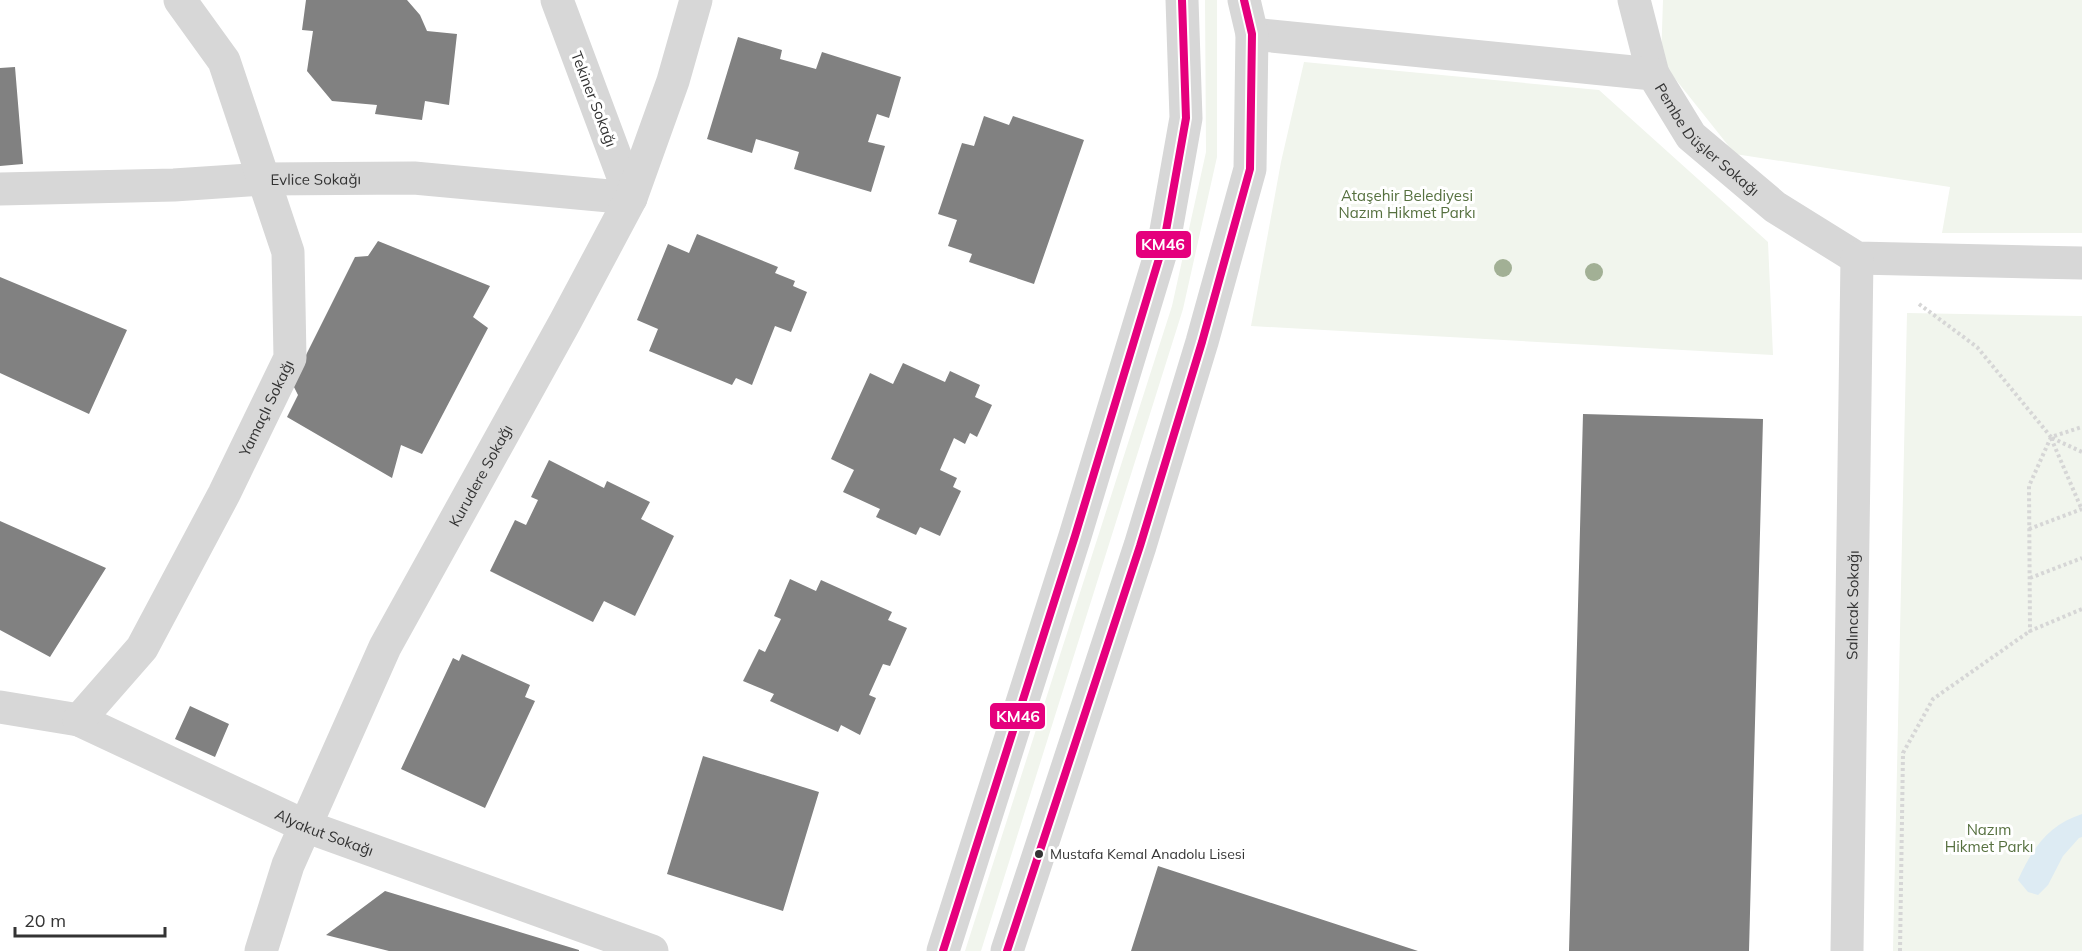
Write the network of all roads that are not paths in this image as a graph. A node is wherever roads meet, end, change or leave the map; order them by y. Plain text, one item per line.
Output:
1 (180, 0) edge
2 (557, 0) edge
3 (696, 0) edge
4 (1182, 0) edge
5 (1244, 0) edge
6 (1634, 0) edge
7 (1252, 34) junction
8 (1653, 74) junction
9 (263, 179) junction
10 (0, 189) edge
11 (631, 198) junction
12 (1857, 258) junction
13 (2082, 263) edge
14 (0, 707) edge
15 (79, 720) junction
16 (305, 826) junction
17 (261, 951) edge
18 (652, 951) edge
19 (943, 951) edge
20 (1006, 951) edge
21 (1846, 951) edge

1 - 9 street, Yamaçlı Sokağı
2 - 11 street, Tekiner Sokağı
3 - 11 street, Kurudere Sokağı
4 - 19 street
5 - 7 street
6 - 8 street
7 - 8 street, Pembe Düşler Sokağı
7 - 20 street
8 - 12 street, Pembe Düşler Sokağı
9 - 10 street, Evlice Sokağı
9 - 11 street, Evlice Sokağı
9 - 15 street, Yamaçlı Sokağı
11 - 16 street, Kurudere Sokağı
12 - 13 street
12 - 21 street, Salıncak Sokağı
14 - 15 street, Alyakut Sokağı
15 - 16 street, Alyakut Sokağı
16 - 17 street, Kurudere Sokağı
16 - 18 street, Alyakut Sokağı

